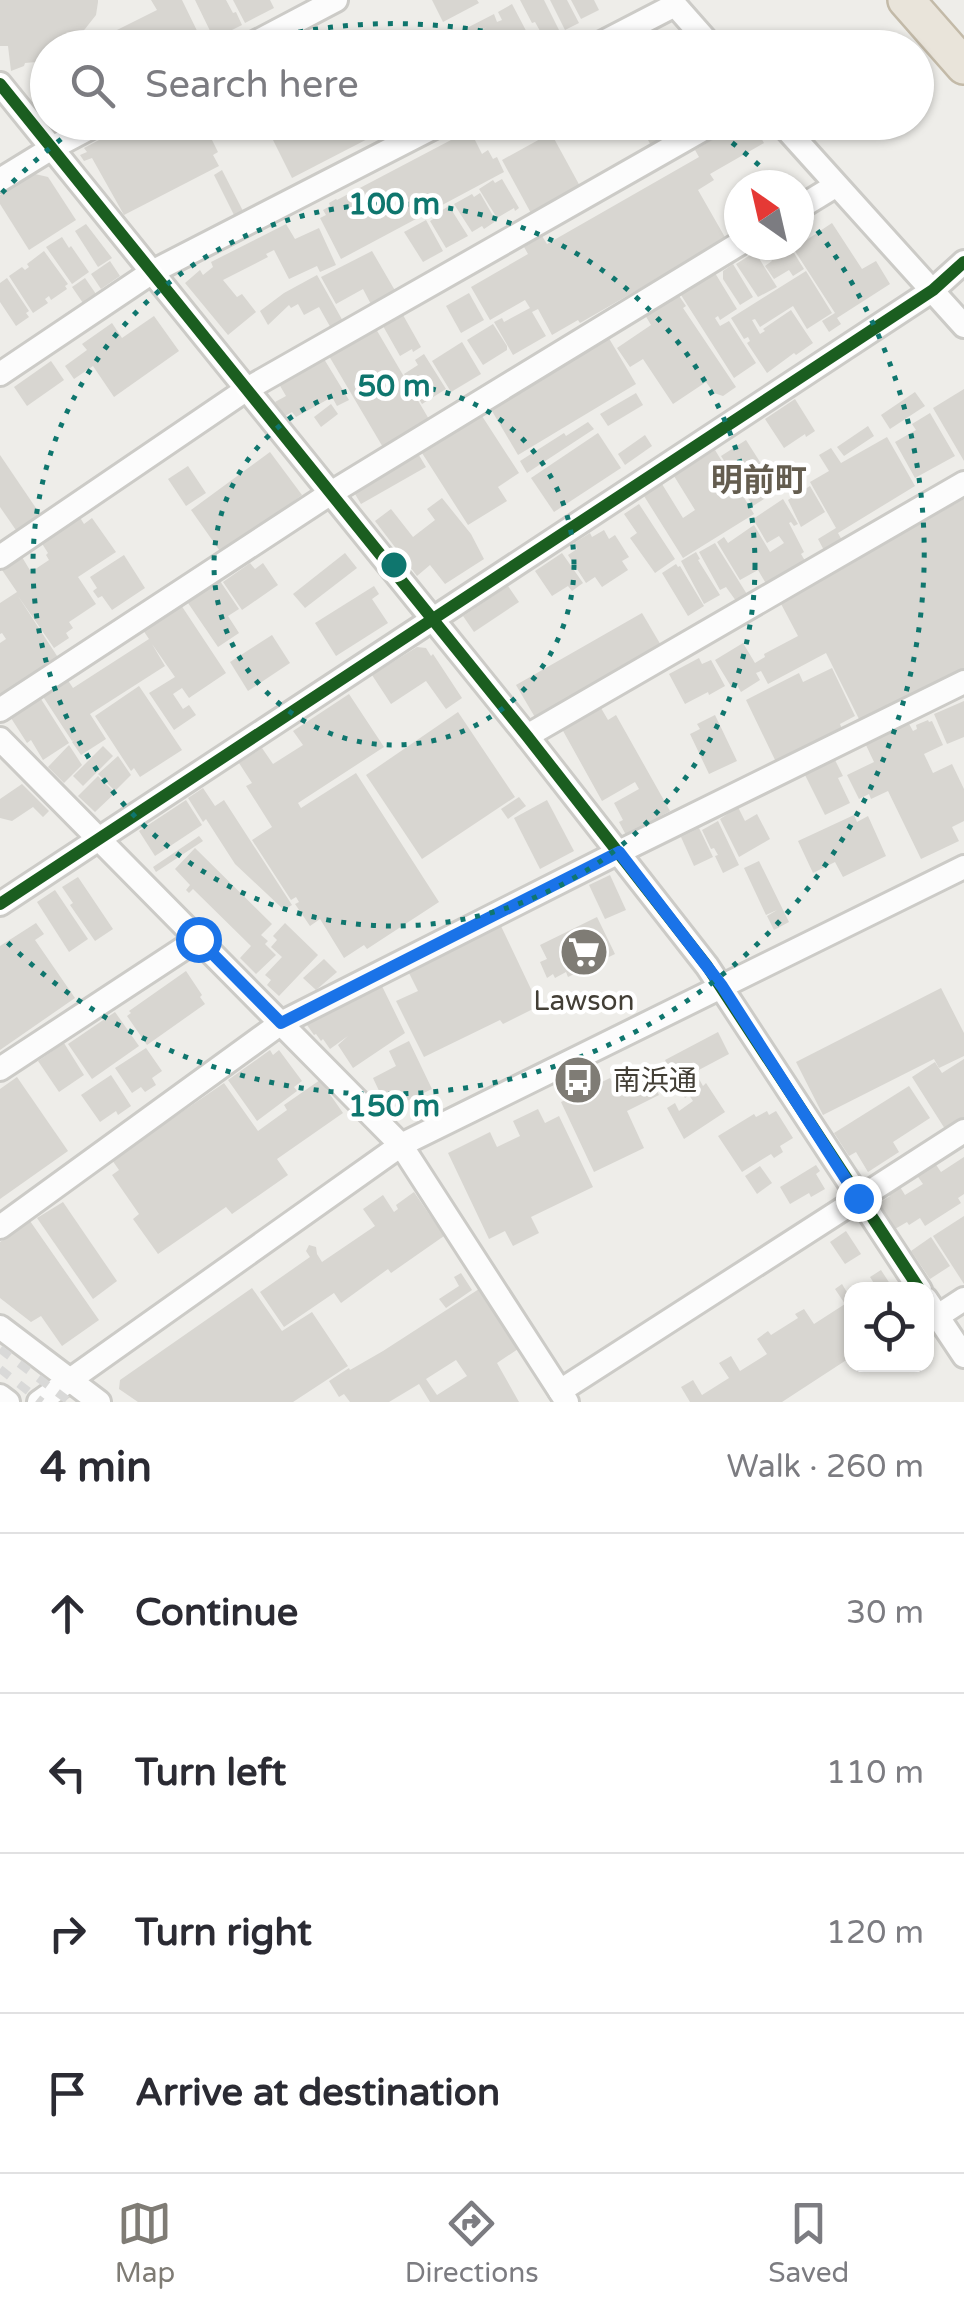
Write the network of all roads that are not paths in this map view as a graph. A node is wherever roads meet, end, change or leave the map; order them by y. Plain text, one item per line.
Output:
1 (336, 0) edge
2 (906, 0) edge
3 (937, 0) edge
4 (673, 3) edge
5 (279, 30) edge
6 (624, 30) edge
7 (697, 30) edge
8 (932, 30) edge
9 (964, 30) edge
10 (934, 32) edge
11 (964, 66) edge
12 (0, 84) edge
13 (30, 121) edge
14 (46, 140) edge
15 (67, 140) edge
16 (409, 140) edge
17 (684, 140) edge
18 (795, 140) edge
19 (52, 148) junction
20 (0, 180) edge
21 (835, 186) junction
22 (814, 199) edge
23 (724, 253) edge
24 (964, 262) edge
25 (152, 272) junction
26 (933, 290) junction
27 (964, 326) edge
28 (0, 374) edge
29 (247, 389) junction
30 (964, 483) edge
31 (330, 493) junction
32 (0, 557) edge
33 (431, 619) junction
34 (964, 682) edge
35 (0, 710) edge
36 (527, 736) junction
37 (0, 739) edge
38 (98, 838) junction
39 (619, 852) junction
40 (964, 867) edge
41 (0, 904) edge
42 (198, 939) junction
43 (722, 986) junction
44 (281, 1023) junction
45 (0, 1069) edge
46 (964, 1130) edge
47 (401, 1145) junction
48 (858, 1198) junction
49 (0, 1227) edge
50 (915, 1282) edge
51 (964, 1298) edge
52 (934, 1306) edge
53 (934, 1310) edge
54 (0, 1327) edge
55 (964, 1356) edge
56 (69, 1381) junction
57 (0, 1396) edge
58 (563, 1397) edge
59 (8, 1402) edge
60 (39, 1402) edge
61 (99, 1402) edge

1 - 5 street
2 - 8 highway
3 - 9 highway
4 - 6 street
4 - 7 street
10 - 11 highway
12 - 13 street
14 - 19 street
15 - 19 street
16 - 25 street
17 - 29 street
18 - 21 street
19 - 20 street
19 - 25 street
21 - 22 street
21 - 26 street
23 - 31 street
24 - 26 street
25 - 28 street
25 - 29 street
26 - 27 street
26 - 33 street
29 - 31 street
29 - 32 street
30 - 36 street
31 - 33 street
31 - 35 street
33 - 36 street
33 - 38 street
34 - 39 street
36 - 39 street
37 - 38 street
38 - 41 street
38 - 42 street
39 - 43 street
39 - 44 street
40 - 43 street
42 - 44 street
42 - 45 street
43 - 47 street
43 - 48 street
44 - 47 street
44 - 49 street
46 - 48 street
47 - 56 street
47 - 58 street
48 - 50 street
48 - 58 street
51 - 52 street
53 - 55 street
54 - 56 street
56 - 60 street
56 - 61 street
57 - 59 street

